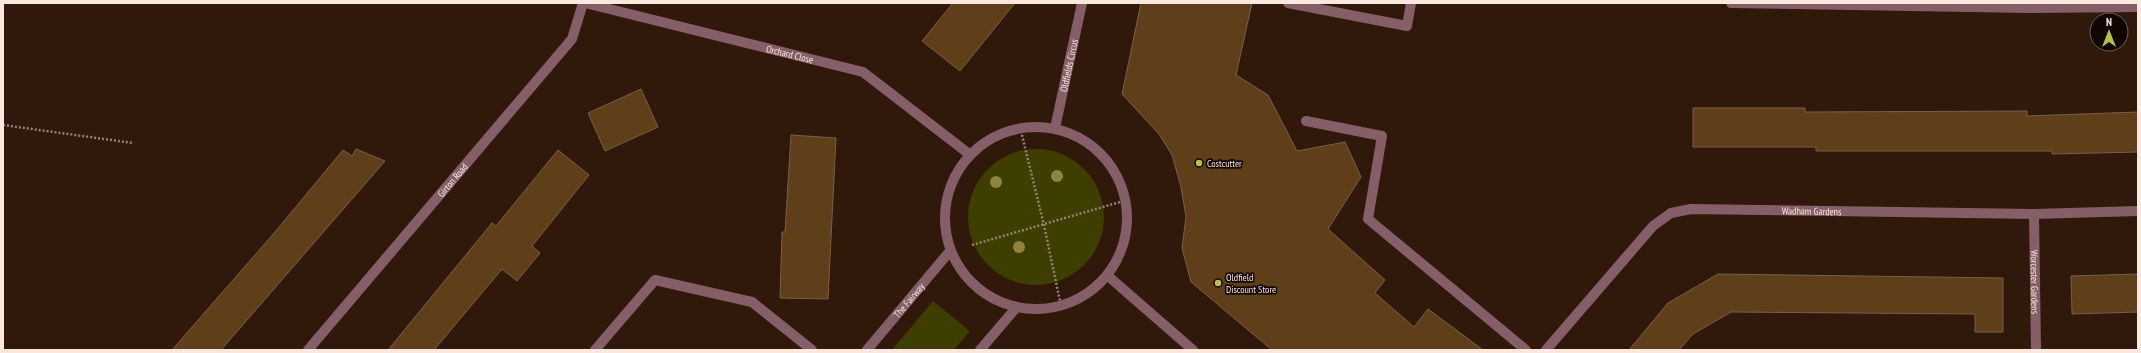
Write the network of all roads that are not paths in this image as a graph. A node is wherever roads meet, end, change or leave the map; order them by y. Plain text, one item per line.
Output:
1 (584, 3) edge
2 (1082, 3) edge
3 (1288, 3) edge
4 (1411, 3) edge
5 (1731, 3) edge
6 (2027, 5) edge
7 (2138, 7) edge
8 (1306, 121) dead end
9 (1055, 128) junction
10 (969, 154) junction
11 (2138, 211) edge
12 (2034, 214) junction
13 (950, 251) junction
14 (1108, 276) junction
15 (1016, 308) junction
16 (308, 350) edge
17 (595, 350) edge
18 (812, 350) edge
19 (868, 350) edge
20 (980, 350) edge
21 (1193, 350) edge
22 (1526, 350) edge
23 (1546, 350) edge
24 (2036, 350) edge

1 - 10 street, Orchard Close
1 - 16 street, Girton Road
2 - 9 street, Oldfields Circus
3 - 4 street
5 - 6 street
6 - 7 street
8 - 22 street
9 - 10 street
9 - 14 street
10 - 13 street
11 - 12 street, Wadham Gardens
12 - 23 street, Wadham Gardens
12 - 24 street, Worcester Gardens
13 - 15 street
13 - 19 street, The Fairway
14 - 15 street
14 - 21 street
15 - 20 street
17 - 18 street

